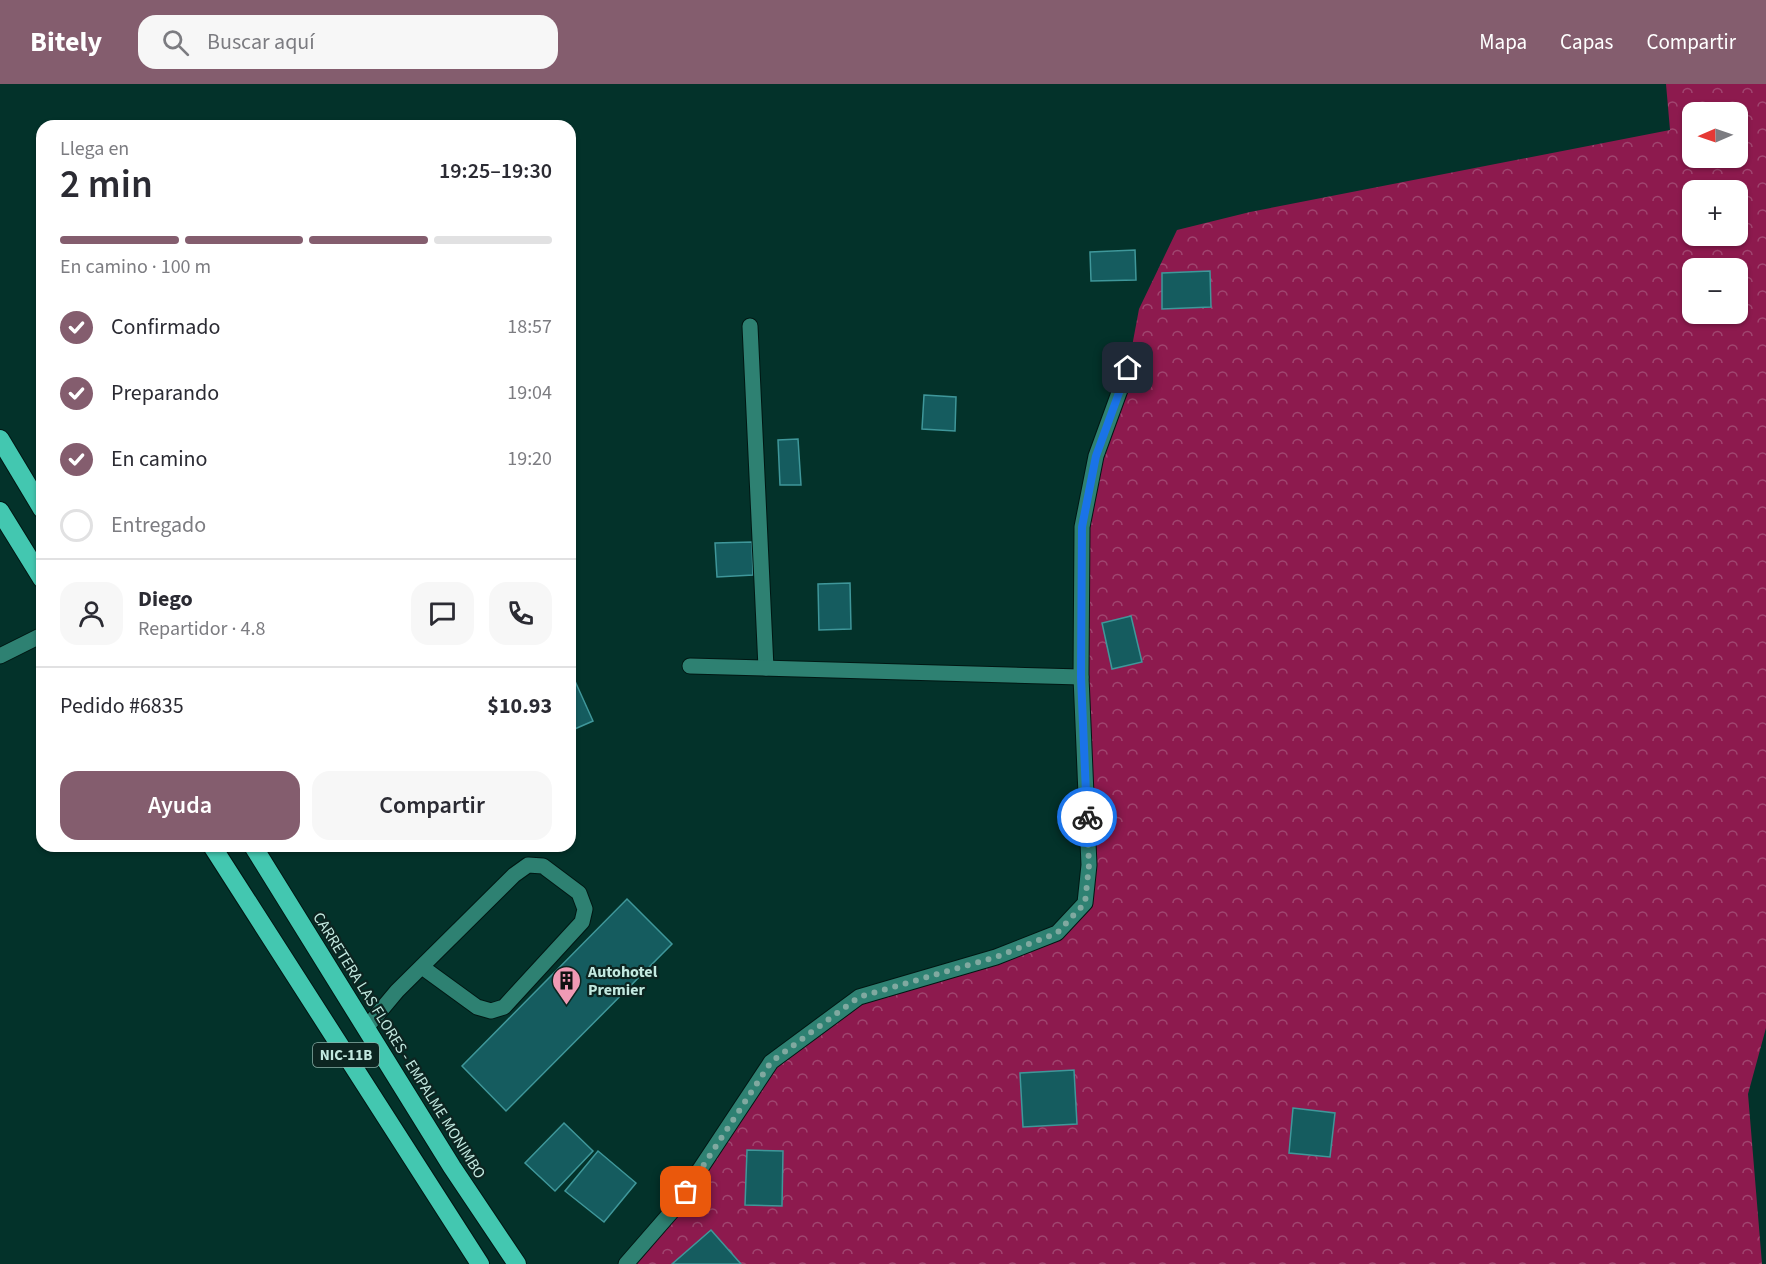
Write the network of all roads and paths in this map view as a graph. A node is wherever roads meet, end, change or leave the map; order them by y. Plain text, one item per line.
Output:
1 (750, 326) dead end
2 (1128, 368) dead end
3 (0, 439) edge
4 (36, 499) edge
5 (0, 511) edge
6 (36, 569) edge
7 (36, 638) edge
8 (0, 656) edge
9 (690, 666) dead end
10 (766, 668) junction
11 (1081, 677) junction
12 (216, 852) edge
13 (257, 852) edge
14 (422, 967) junction
15 (366, 1028) junction
16 (480, 1264) edge
17 (517, 1264) edge
18 (626, 1264) edge

1 - 10 street
2 - 11 street
3 - 4 highway
5 - 6 highway
7 - 8 street
9 - 10 street
10 - 11 street
11 - 18 street
12 - 16 highway, NIC-11B
13 - 15 highway, CARRETERA LAS FLORES - EMPALME MONIMBO / NIC-11B
14 - 14 street
14 - 15 street
15 - 17 highway, CARRETERA LAS FLORES - EMPALME MONIMBO / NIC-11B

